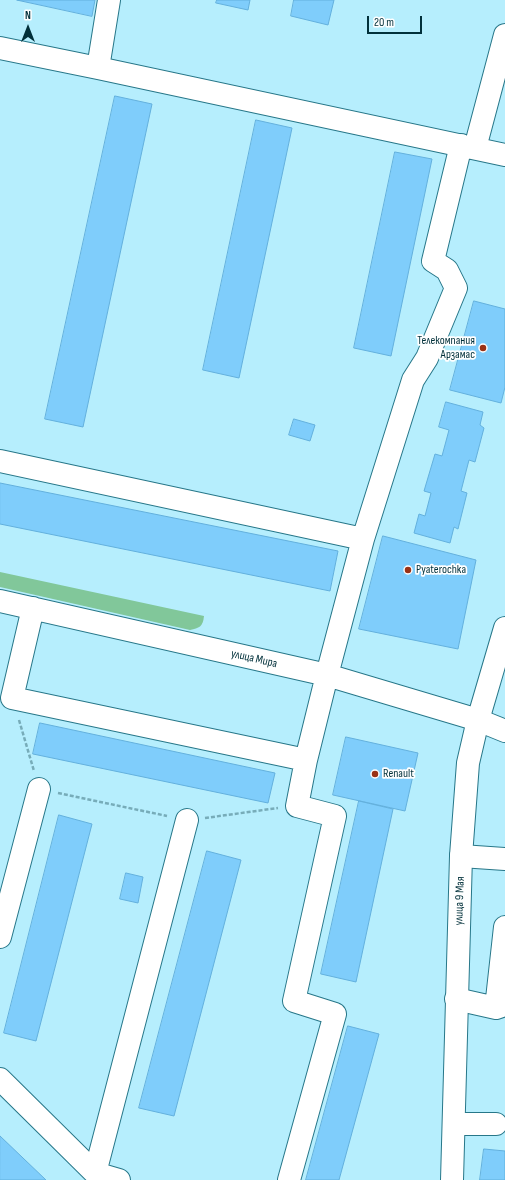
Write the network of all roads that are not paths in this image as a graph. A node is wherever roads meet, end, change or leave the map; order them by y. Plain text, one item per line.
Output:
1 (109, 0) edge
2 (505, 35) edge
3 (0, 48) edge
4 (98, 68) junction
5 (468, 146) junction
6 (505, 155) edge
7 (0, 461) edge
8 (363, 539) junction
9 (0, 601) edge
10 (33, 608) junction
11 (505, 628) edge
12 (327, 675) junction
13 (478, 720) junction
14 (505, 731) edge
15 (306, 760) junction
16 (39, 789) road end
17 (187, 820) road end
18 (461, 856) junction
19 (505, 859) edge
20 (505, 927) edge
21 (0, 937) edge
22 (456, 1000) junction
23 (500, 1007) edge
24 (0, 1079) edge
25 (454, 1124) junction
26 (496, 1124) dead end
27 (95, 1173) junction
28 (119, 1180) edge
29 (289, 1180) edge
30 (452, 1180) edge

1 - 4 main road
2 - 5 main road
3 - 4 main road
4 - 5 main road
5 - 6 main road
5 - 8 main road
7 - 8 main road
8 - 12 main road
9 - 10 main road, улица Мира
10 - 12 main road, улица Мира
10 - 15 main road
11 - 13 main road, улица 9 Мая
12 - 13 main road, улица Мира
12 - 15 main road
13 - 14 main road, улица Мира
13 - 18 main road, улица 9 Мая
15 - 29 main road
16 - 21 main road
17 - 27 main road
18 - 19 main road
18 - 22 main road, улица 9 Мая
20 - 23 main road
22 - 23 main road
22 - 25 main road, улица 9 Мая
24 - 27 main road
25 - 26 main road
25 - 30 main road, улица 9 Мая
27 - 28 main road

